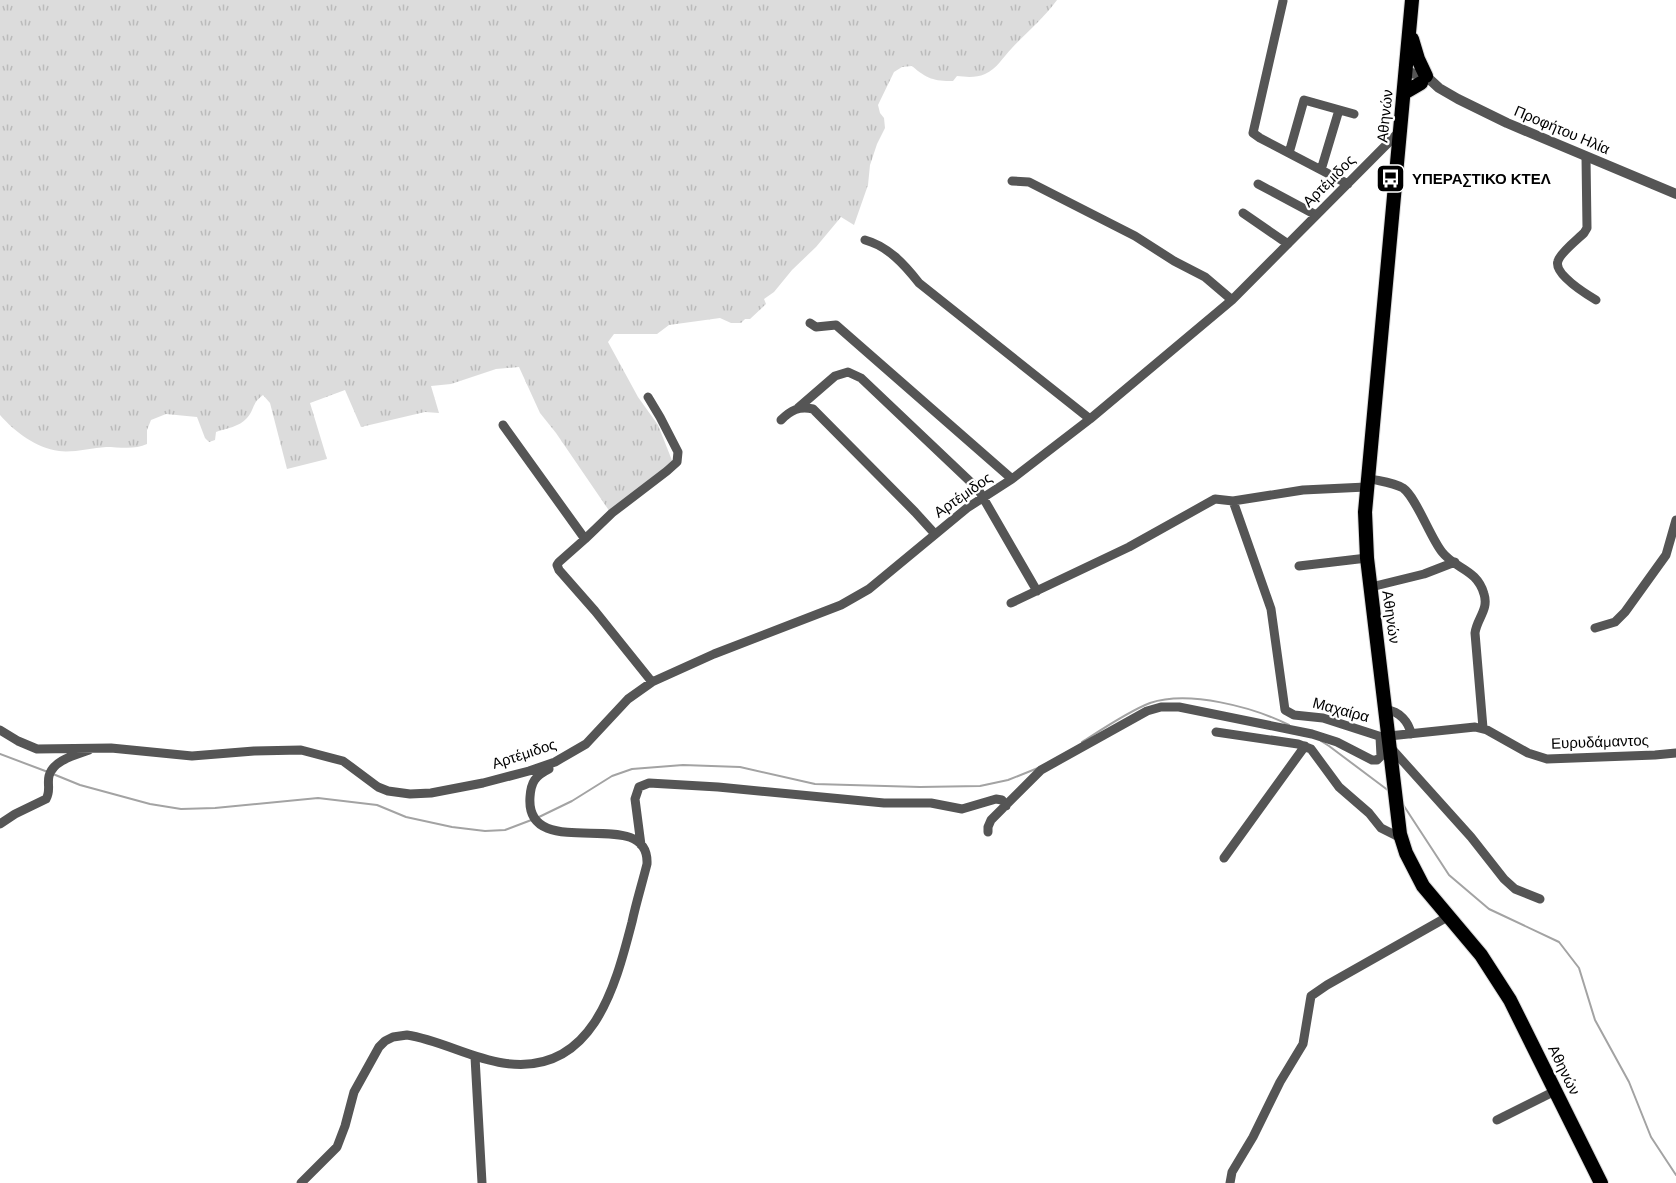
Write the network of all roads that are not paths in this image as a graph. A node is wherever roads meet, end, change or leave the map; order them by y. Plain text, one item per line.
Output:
1 (1412, 0) edge
2 (1283, 1) edge
3 (1410, 32) junction
4 (1424, 80) junction
5 (1405, 81) junction
6 (1339, 110) junction
7 (1354, 114) dead end
8 (1399, 132) junction
9 (1289, 153) junction
10 (1586, 157) junction
11 (1321, 170) junction
12 (1012, 181) dead end
13 (1258, 184) dead end
14 (1348, 184) junction
15 (1676, 195) edge
16 (1243, 213) dead end
17 (1316, 215) junction
18 (865, 240) dead end
19 (1288, 244) junction
20 (1232, 300) junction
21 (1596, 300) dead end
22 (810, 323) dead end
23 (648, 397) dead end
24 (798, 408) junction
25 (1090, 418) junction
26 (781, 420) dead end
27 (503, 425) dead end
28 (1012, 479) junction
29 (1367, 482) junction
30 (983, 497) junction
31 (1233, 501) junction
32 (1676, 520) edge
33 (934, 534) junction
34 (585, 539) junction
35 (1367, 558) junction
36 (1455, 562) junction
37 (1299, 566) dead end
38 (1371, 587) junction
39 (1037, 591) junction
40 (1011, 603) dead end
41 (1595, 628) dead end
42 (652, 682) junction
43 (1387, 710) junction
44 (1483, 728) junction
45 (0, 730) edge
46 (1216, 732) dead end
47 (1411, 734) junction
48 (1387, 740) junction
49 (1305, 746) junction
50 (94, 747) junction
51 (578, 750) junction
52 (1676, 753) edge
53 (1006, 806) junction
54 (0, 824) edge
55 (988, 832) dead end
56 (1401, 836) junction
57 (641, 845) junction
58 (1224, 858) dead end
59 (1540, 899) dead end
60 (1449, 916) junction
61 (475, 1057) junction
62 (1555, 1091) junction
63 (1497, 1120) dead end
64 (301, 1183) edge
65 (482, 1183) edge
66 (1230, 1183) edge
67 (1601, 1183) edge

1 - 3 main road, Αθηνών
2 - 9 street
3 - 4 main road
3 - 5 main road, Αθηνών
4 - 5 main road
4 - 5 street
4 - 10 street, Προφήτου Ηλία
5 - 8 main road, Αθηνών
6 - 7 street
6 - 9 street
6 - 11 street
8 - 14 street, Αρτέμιδος
8 - 29 main road, Αθηνών
9 - 11 street
10 - 15 street, Προφήτου Ηλία
10 - 21 street
11 - 14 street
12 - 20 street
13 - 17 street
14 - 17 street, Αρτέμιδος
16 - 19 street
17 - 19 street, Αρτέμιδος
18 - 25 street
19 - 20 street, Αρτέμιδος
20 - 25 street, Αρτέμιδος
22 - 28 street
23 - 34 street
24 - 26 street
24 - 30 street
24 - 33 street
25 - 28 street, Αρτέμιδος
27 - 34 street
28 - 30 street, Αρτέμιδος
29 - 31 street
29 - 35 main road, Αθηνών
29 - 36 street
30 - 33 street, Αρτέμιδος
30 - 39 street
31 - 39 street
31 - 48 street, Μαχαίρα
32 - 41 street
33 - 42 street, Αρτέμιδος
34 - 42 street
35 - 37 street
35 - 38 main road, Αθηνών
36 - 38 street
36 - 44 street
38 - 43 main road, Αθηνών
39 - 40 street
42 - 51 street, Αρτέμιδος
43 - 47 street
43 - 48 main road, Αθηνών
44 - 47 street
44 - 52 street, Ευρυδάμαντος
45 - 50 street, Αρτέμιδος
46 - 49 street
47 - 48 street
48 - 53 street
48 - 56 main road, Αθηνών
48 - 59 street
49 - 56 street
49 - 58 street
50 - 51 street, Αρτέμιδος
50 - 54 street
51 - 57 street
53 - 55 street
53 - 57 street
56 - 60 main road, Αθηνών
57 - 61 street
60 - 62 main road, Αθηνών
60 - 66 street
61 - 64 street
61 - 65 street
62 - 63 street
62 - 67 main road, Αθηνών

